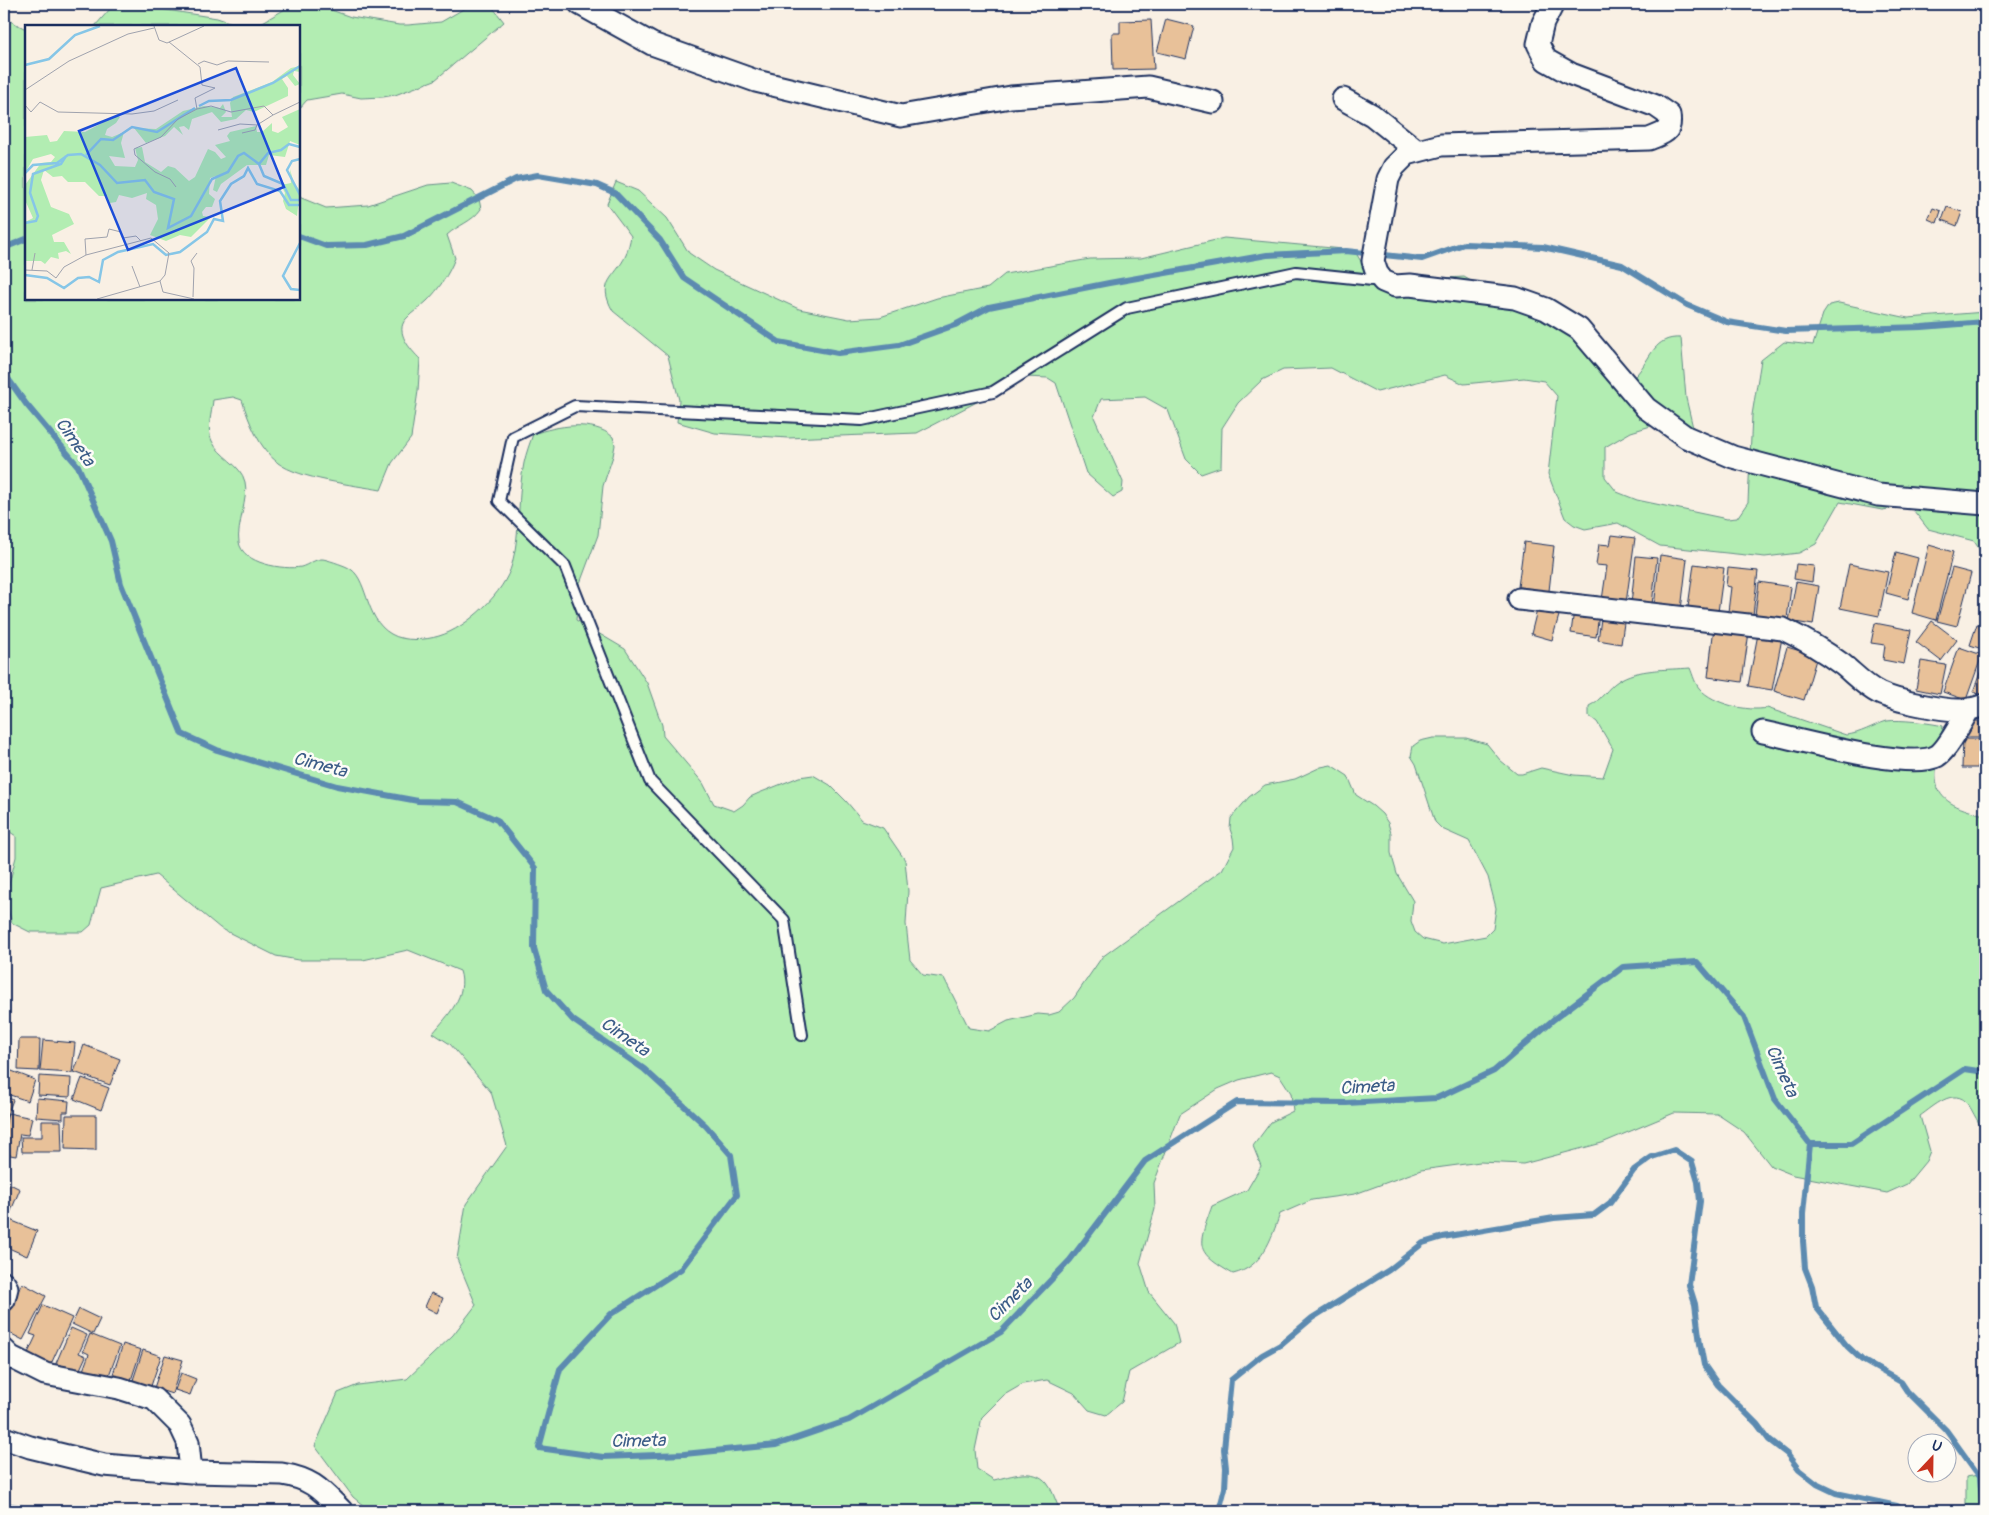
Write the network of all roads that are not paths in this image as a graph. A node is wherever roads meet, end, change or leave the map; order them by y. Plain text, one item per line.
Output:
1 (580, 4) edge
2 (1553, 4) edge
3 (1343, 99) dead end
4 (1213, 102) dead end
5 (1416, 150) junction
6 (1383, 281) junction
7 (1985, 504) edge
8 (1518, 598) dead end
9 (1977, 707) edge
10 (1763, 732) dead end
11 (802, 1035) dead end
12 (4, 1282) edge
13 (4, 1300) edge
14 (4, 1350) edge
15 (4, 1438) edge
16 (191, 1472) junction
17 (342, 1511) edge

1 - 4 street
2 - 5 street
3 - 5 street
5 - 6 street
6 - 7 street
6 - 11 lane
8 - 9 street
9 - 10 street
12 - 13 street
14 - 16 street
15 - 16 street
16 - 17 street

